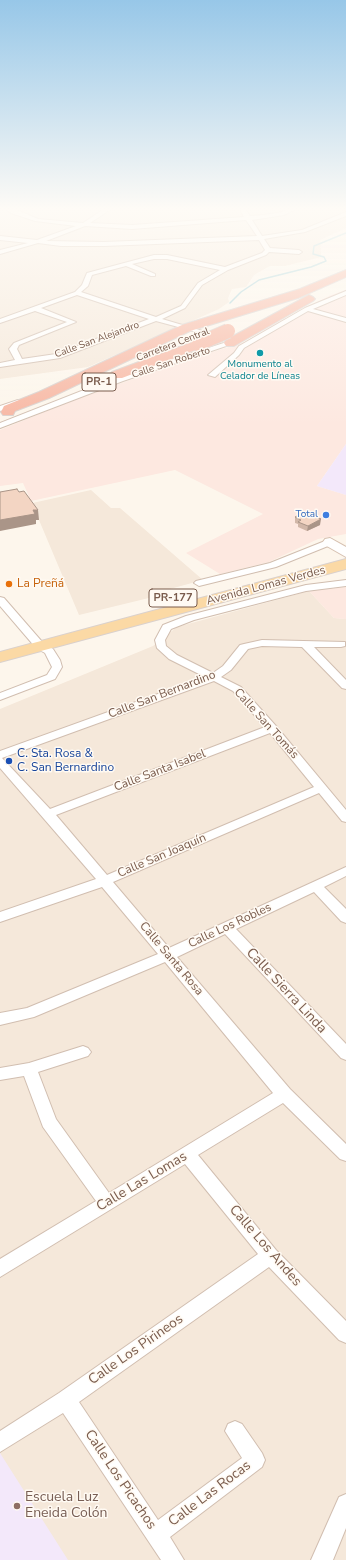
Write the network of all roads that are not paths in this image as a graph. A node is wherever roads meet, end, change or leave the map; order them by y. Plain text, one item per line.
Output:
1 (87, 280) edge
2 (207, 280) edge
3 (336, 280) edge
4 (346, 281) edge
5 (346, 287) edge
6 (78, 293) junction
7 (346, 293) edge
8 (310, 294) junction
9 (336, 296) junction
10 (346, 299) edge
11 (36, 309) junction
12 (307, 309) junction
13 (156, 319) junction
14 (346, 320) edge
15 (0, 321) edge
16 (227, 335) junction
17 (191, 338) junction
18 (20, 363) junction
19 (0, 365) edge
20 (212, 375) dead end
21 (2, 414) edge
22 (0, 426) edge
23 (346, 539) edge
24 (330, 542) junction
25 (346, 553) edge
26 (346, 564) edge
27 (200, 583) dead end
28 (346, 583) edge
29 (0, 600) edge
30 (304, 643) junction
31 (0, 644) edge
32 (38, 644) junction
33 (341, 644) dead end
34 (0, 657) edge
35 (212, 678) junction
36 (346, 686) edge
37 (0, 697) edge
38 (272, 728) junction
39 (0, 755) edge
40 (0, 761) edge
41 (321, 788) junction
42 (48, 814) junction
43 (346, 818) edge
44 (346, 871) edge
45 (104, 881) junction
46 (316, 886) junction
47 (0, 917) edge
48 (346, 918) edge
49 (227, 928) junction
50 (168, 955) junction
51 (0, 1019) edge
52 (83, 1052) dead end
53 (346, 1054) edge
54 (29, 1069) junction
55 (0, 1074) edge
56 (284, 1094) junction
57 (346, 1154) edge
58 (188, 1155) junction
59 (107, 1203) junction
60 (270, 1256) junction
61 (0, 1269) edge
62 (346, 1334) edge
63 (66, 1400) junction
64 (235, 1431) dead end
65 (0, 1442) edge
66 (346, 1504) edge
67 (157, 1534) junction
68 (174, 1560) edge
69 (322, 1560) edge

1 - 6 street
2 - 13 street, Calle San Alejandro
3 - 8 highway, Carretera Central / PR-1
4 - 16 highway
5 - 8 highway, Carretera Central / PR-1
6 - 11 street
6 - 13 street, Calle San Roberto
7 - 9 street
8 - 16 highway
8 - 16 highway, Carretera Central / PR-1
8 - 17 highway
9 - 10 street
9 - 12 street
11 - 15 street
11 - 18 street
12 - 14 street
12 - 16 street
13 - 17 street, Calle San Roberto
13 - 18 street, Calle San Alejandro
16 - 17 highway, Carretera Central / PR-1, bridge
16 - 17 street, Calle San Roberto
16 - 20 street
16 - 22 street, Calle San Roberto
17 - 21 highway, Carretera Central / PR-1
17 - 21 highway
18 - 19 street, Calle San Alejandro
23 - 24 street
24 - 25 street
24 - 27 street
25 - 32 main road, Avenida Lomas Verdes / PR-177
26 - 32 main road, Avenida Lomas Verdes / PR-177
28 - 35 street, Calle San Tomás
29 - 32 street
30 - 33 street, Calle San Bernardino
30 - 35 street, Calle San Bernardino
30 - 36 street
31 - 32 main road, Avenida Lomas Verdes / PR-177
32 - 34 main road, Avenida Lomas Verdes / PR-177
32 - 37 street
35 - 38 street, Calle San Tomás
35 - 39 street, Calle San Bernardino
38 - 41 street, Calle San Tomás
38 - 42 street, Calle Santa Isabel
40 - 42 street, Calle Santa Rosa
41 - 43 street, Calle San Tomás
41 - 45 street, Calle San Joaquín
42 - 45 street, Calle Santa Rosa
44 - 46 street, Calle Los Robles
45 - 47 street, Calle San Joaquín
45 - 50 street, Calle Santa Rosa
46 - 48 street
46 - 49 street, Calle Los Robles
49 - 50 street, Calle Los Robles
49 - 53 street, Calle Sierra Linda
50 - 51 street, Calle Los Robles
50 - 56 street, Calle Santa Rosa
52 - 54 street
54 - 55 street
54 - 59 street
56 - 57 street, Calle Santa Rosa
56 - 58 street, Calle Las Lomas
58 - 59 street, Calle Las Lomas
58 - 60 street, Calle Los Andes
59 - 61 street, Calle Las Lomas
60 - 62 street, Calle Los Andes
60 - 63 street, Calle Los Pirineos
63 - 65 street, Calle Los Pirineos
63 - 67 street, Calle Los Picachos
64 - 67 street, Calle Las Rocas
66 - 69 street
67 - 68 street, Calle Los Picachos

